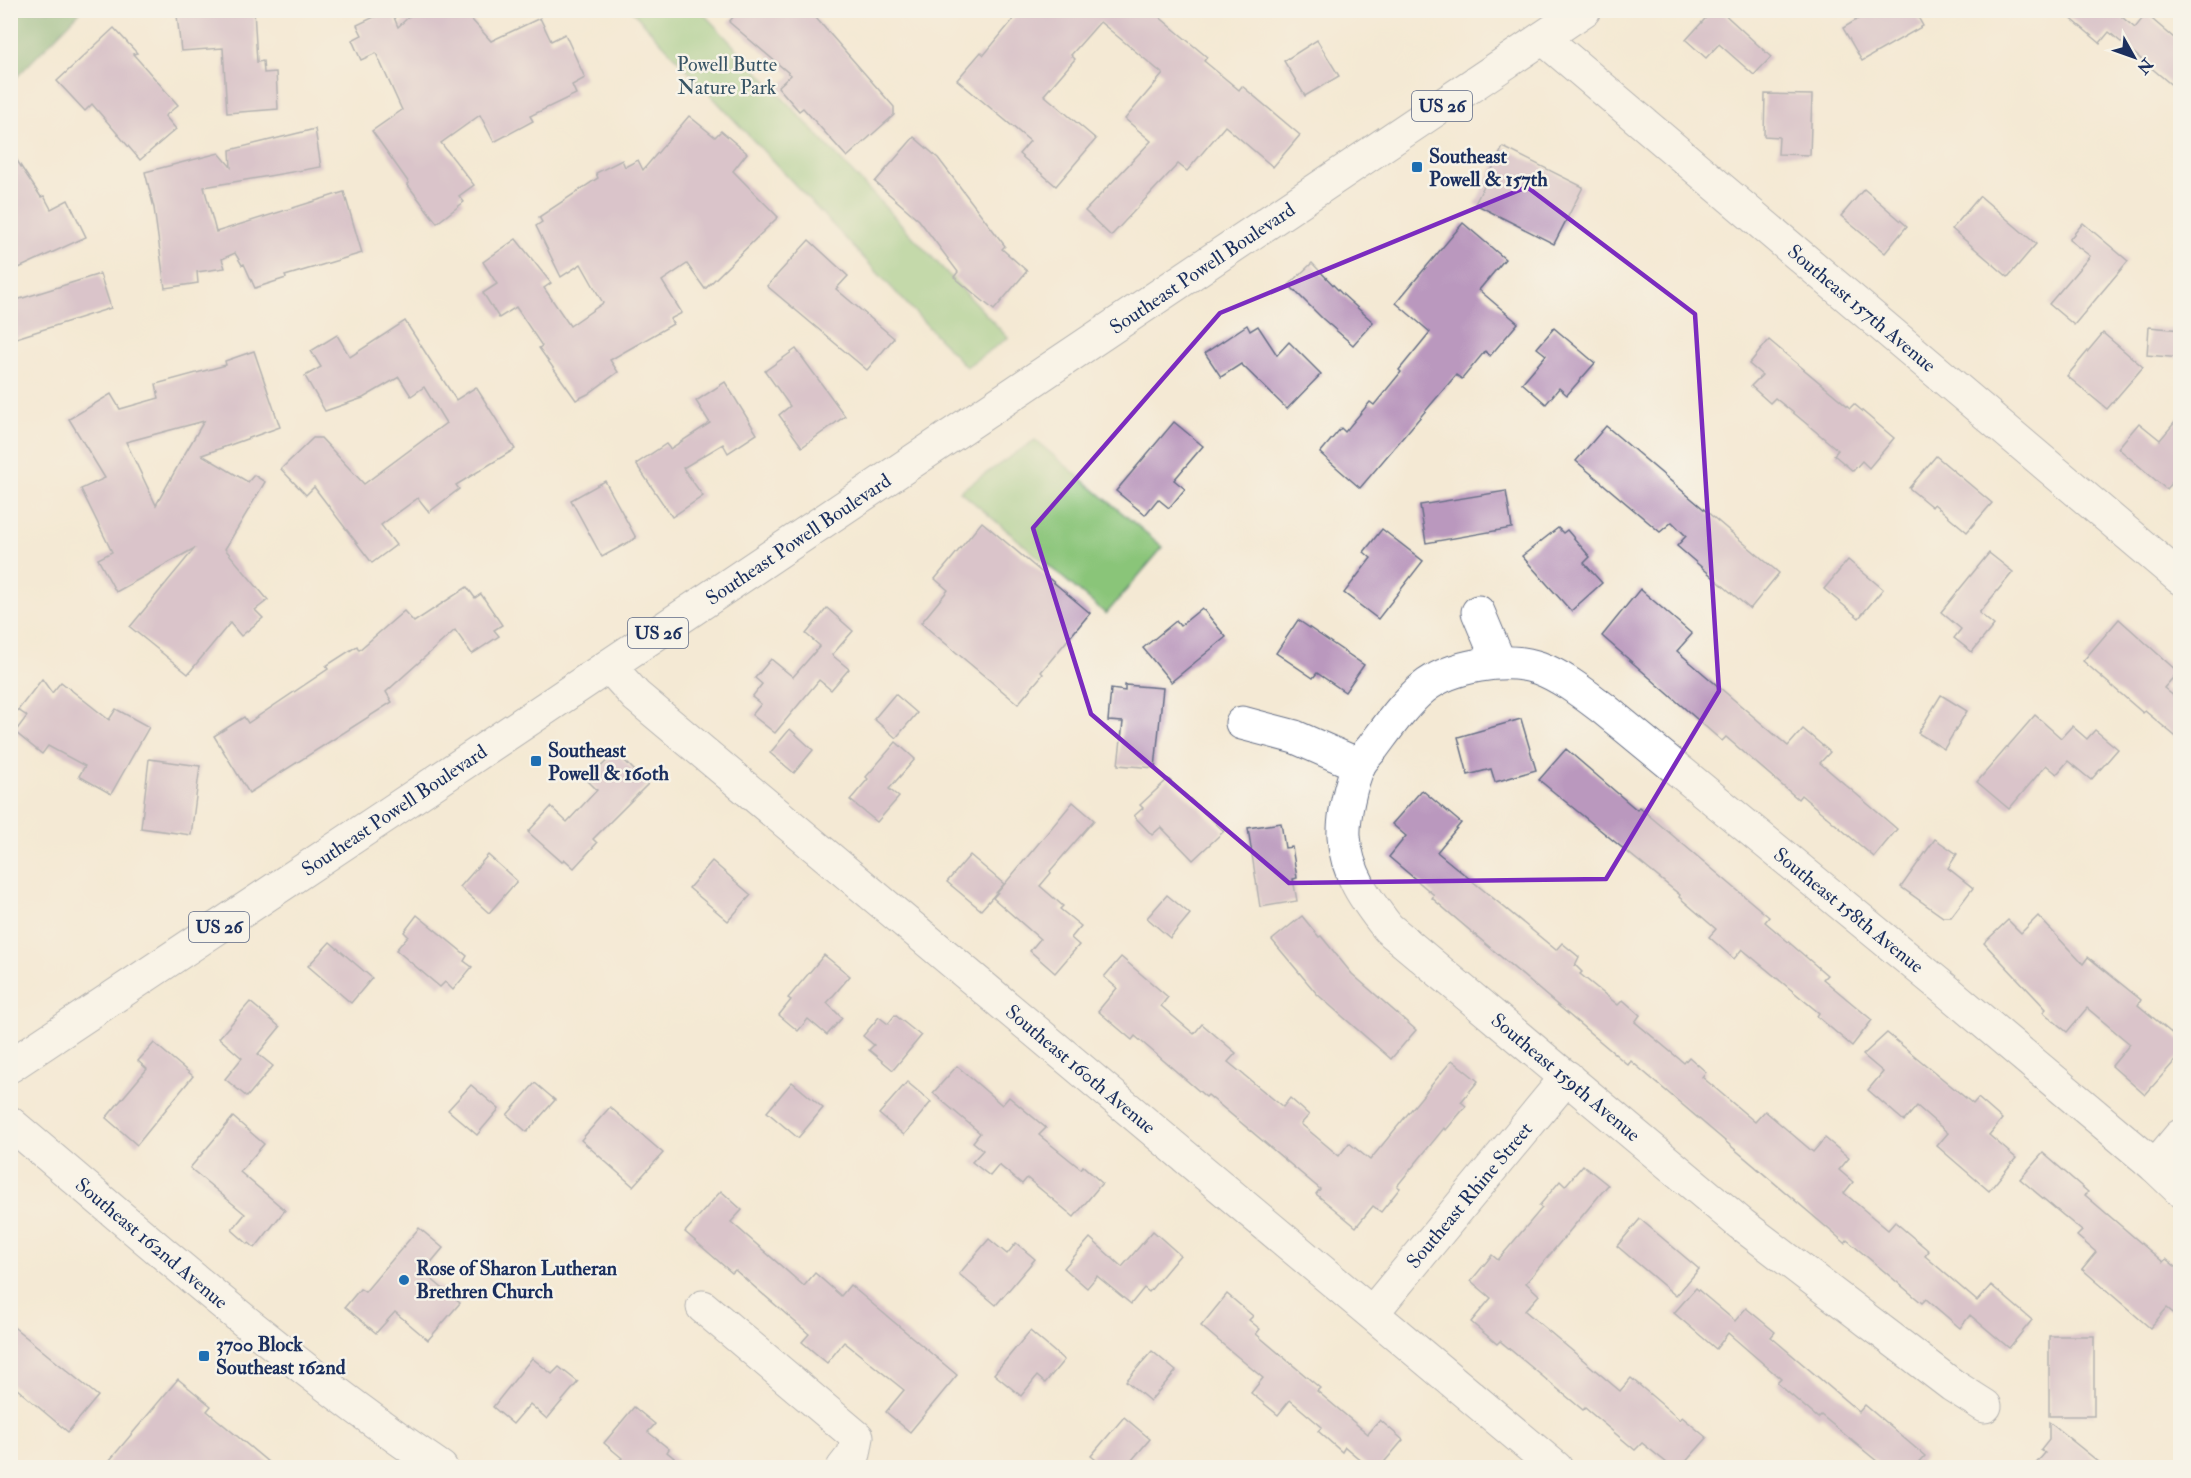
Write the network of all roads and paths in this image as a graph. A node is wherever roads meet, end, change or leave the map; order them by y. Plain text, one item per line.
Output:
1 (1584, 10) edge
2 (1543, 38) junction
3 (2181, 578) edge
4 (1478, 612) dead end
5 (1499, 662) junction
6 (609, 666) junction
7 (1242, 723) dead end
8 (1359, 765) junction
9 (10, 1066) edge
10 (1567, 1077) junction
11 (10, 1123) edge
12 (2181, 1136) edge
13 (2155, 1166) junction
14 (2181, 1190) edge
15 (703, 1307) dead end
16 (1372, 1313) junction
17 (1985, 1406) dead end
18 (441, 1467) edge
19 (843, 1467) edge
20 (1556, 1467) edge

1 - 2 street, Southeast Powell Boulevard / US 26
2 - 3 street, Southeast 157th Avenue
2 - 6 street, Southeast Powell Boulevard / US 26
4 - 5 street
5 - 8 street, Southeast 158th Avenue
5 - 13 street, Southeast 158th Avenue
6 - 9 street, Southeast Powell Boulevard / US 26
6 - 16 street, Southeast 160th Avenue
7 - 8 street
8 - 10 street, Southeast 159th Avenue
10 - 16 street, Southeast Rhine Street
10 - 17 street, Southeast 159th Avenue
11 - 18 street, Southeast 162nd Avenue
12 - 13 street
13 - 14 street, Southeast 158th Avenue
15 - 19 street
16 - 20 street, Southeast 160th Avenue

